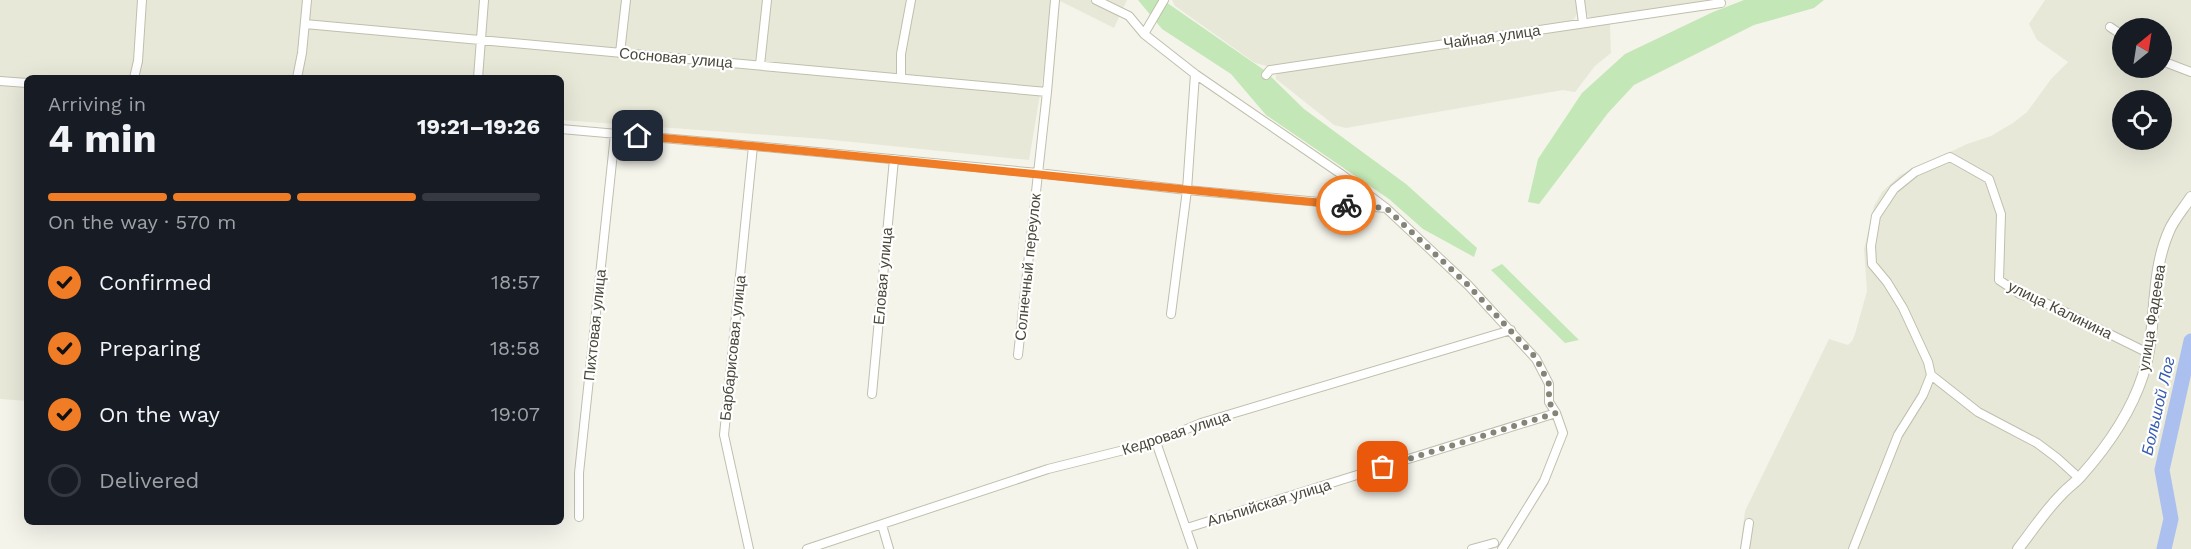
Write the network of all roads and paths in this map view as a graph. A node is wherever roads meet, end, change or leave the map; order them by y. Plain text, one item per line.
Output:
1 (142, 0) edge
2 (307, 0) edge
3 (484, 0) edge
4 (626, 0) edge
5 (767, 0) edge
6 (911, 0) edge
7 (1055, 0) edge
8 (1096, 0) edge
9 (1164, 0) edge
10 (1580, 0) edge
11 (1721, 3) dead end
12 (1583, 23) junction
13 (305, 24) junction
14 (1144, 34) junction
15 (481, 40) junction
16 (620, 53) junction
17 (760, 65) junction
18 (2172, 65) edge
19 (2191, 72) edge
20 (1195, 74) junction
21 (135, 75) edge
22 (297, 75) edge
23 (478, 75) edge
24 (1266, 75) dead end
25 (901, 78) junction
26 (0, 81) edge
27 (24, 83) edge
28 (1047, 92) junction
29 (564, 129) edge
30 (615, 134) junction
31 (753, 146) junction
32 (894, 159) junction
33 (1038, 173) junction
34 (1187, 190) junction
35 (2191, 197) edge
36 (1386, 208) junction
37 (1171, 314) dead end
38 (1511, 330) junction
39 (2148, 353) junction
40 (1018, 355) dead end
41 (1931, 375) junction
42 (872, 394) dead end
43 (1556, 413) junction
44 (1156, 442) junction
45 (2079, 478) junction
46 (579, 517) dead end
47 (1749, 523) dead end
48 (882, 525) junction
49 (1187, 528) junction
50 (1494, 543) dead end
51 (749, 549) edge
52 (807, 549) edge
53 (889, 549) edge
54 (1193, 549) edge
55 (1472, 549) edge
56 (1502, 549) edge
57 (1745, 549) edge
58 (1853, 549) edge
59 (2018, 549) edge

1 - 21 street
2 - 13 street
3 - 15 street
4 - 16 street
5 - 17 street
6 - 25 street
7 - 28 street, Солнечный переулок
8 - 14 street
9 - 14 street
10 - 12 street
11 - 12 street, Чайная улица
12 - 24 street, Чайная улица
13 - 15 street, Сосновая улица
13 - 22 street
14 - 20 street
15 - 16 street, Сосновая улица
15 - 23 street
16 - 17 street, Сосновая улица
17 - 25 street, Сосновая улица
18 - 19 street
20 - 34 street
20 - 36 street
25 - 28 street, Сосновая улица
26 - 27 street
28 - 33 street, Солнечный переулок
29 - 30 street
30 - 31 street
30 - 46 street, Пихтовая улица
31 - 32 street
31 - 51 street, Барбарисовая улица
32 - 33 street
32 - 42 street, Еловая улица
33 - 34 street
33 - 40 street, Солнечный переулок
34 - 36 street
34 - 37 street
35 - 39 street, улица Фадеева
36 - 38 street
38 - 43 street
38 - 44 street, Кедровая улица
39 - 41 street, улица Калинина
39 - 45 street, улица Фадеева
41 - 45 street
41 - 58 street
43 - 49 street, Альпийская улица
43 - 56 street
44 - 48 street, Кедровая улица
44 - 49 street
45 - 59 street, улица Фадеева
47 - 57 street
48 - 52 street, Кедровая улица
48 - 53 street
49 - 54 street
50 - 55 street

